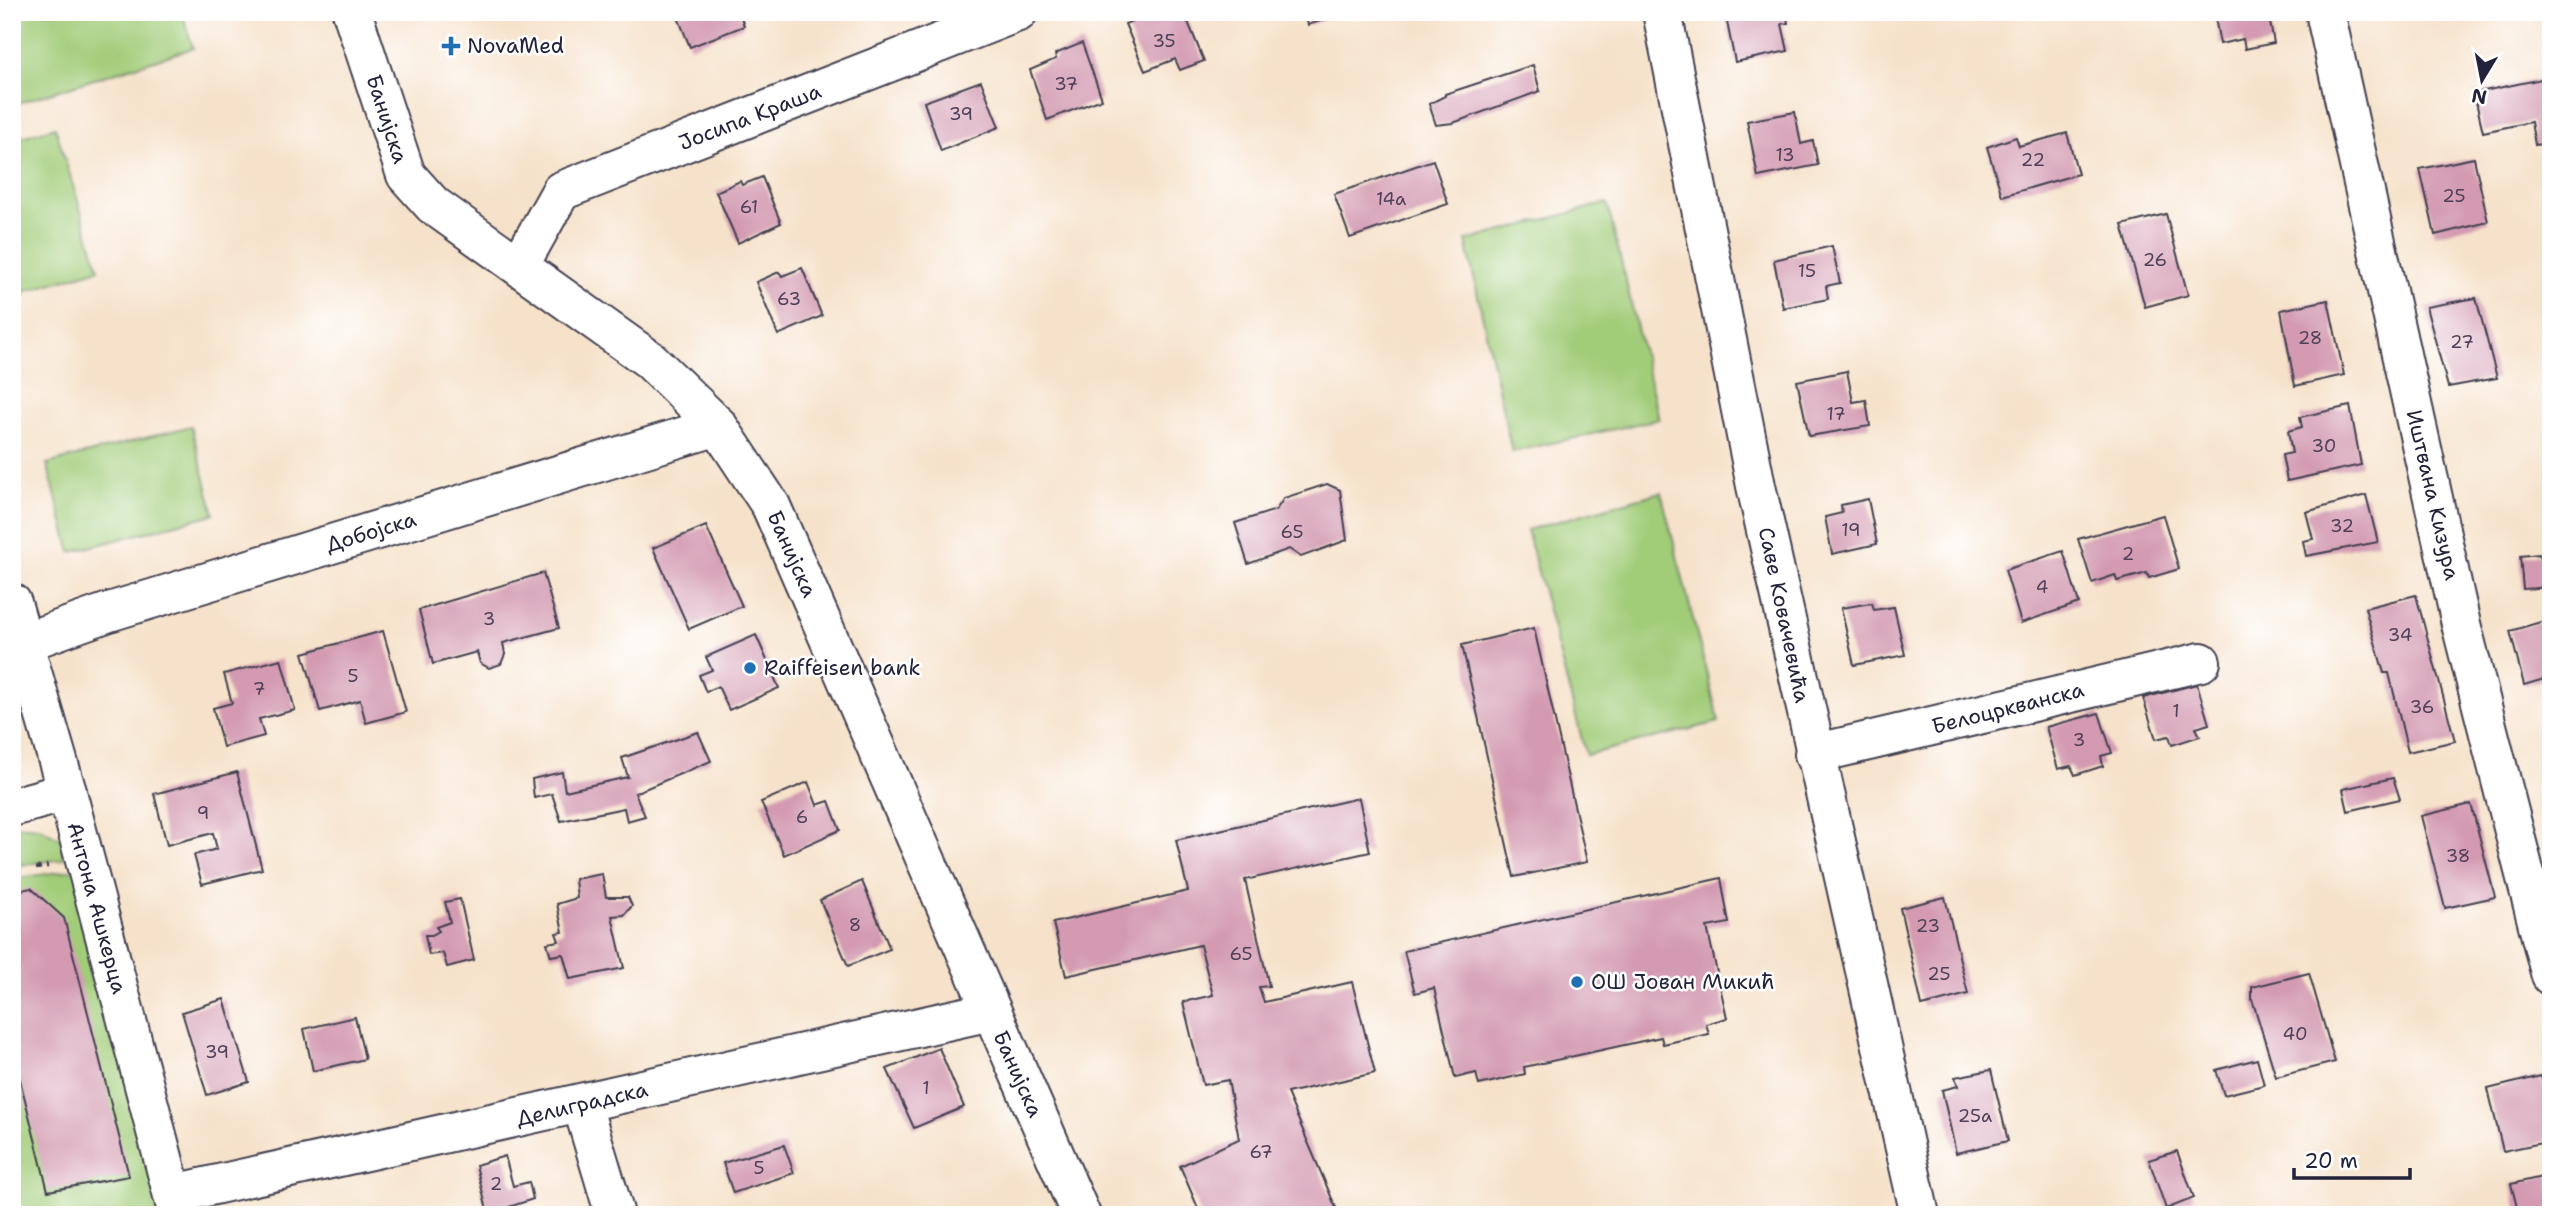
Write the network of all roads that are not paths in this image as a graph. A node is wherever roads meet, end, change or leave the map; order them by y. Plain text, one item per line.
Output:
1 (352, 12) edge
2 (1018, 12) edge
3 (1662, 12) edge
4 (2325, 12) edge
5 (519, 266) junction
6 (718, 426) junction
7 (12, 603) edge
8 (25, 642) junction
9 (2201, 662) dead end
10 (1814, 754) junction
11 (66, 792) junction
12 (12, 807) edge
13 (2551, 976) edge
14 (990, 1011) junction
15 (582, 1104) junction
16 (176, 1204) edge
17 (615, 1215) edge
18 (1081, 1215) edge
19 (1920, 1215) edge

1 - 5 street, Банијска
2 - 5 street, Јосипа Краша
3 - 10 street, Саве Ковачевића
4 - 13 street, Иштвана Кизура
5 - 6 street, Банијска
6 - 8 street, Добојска
6 - 14 street, Банијска
7 - 8 street, Антона Ашкерца
8 - 11 street, Антона Ашкерца
9 - 10 street, Белоцркванска
10 - 19 street, Саве Ковачевића
11 - 12 street
11 - 16 street, Антона Ашкерца
14 - 15 street, Делиградска
14 - 18 street, Банијска
15 - 16 street, Делиградска
15 - 17 street

